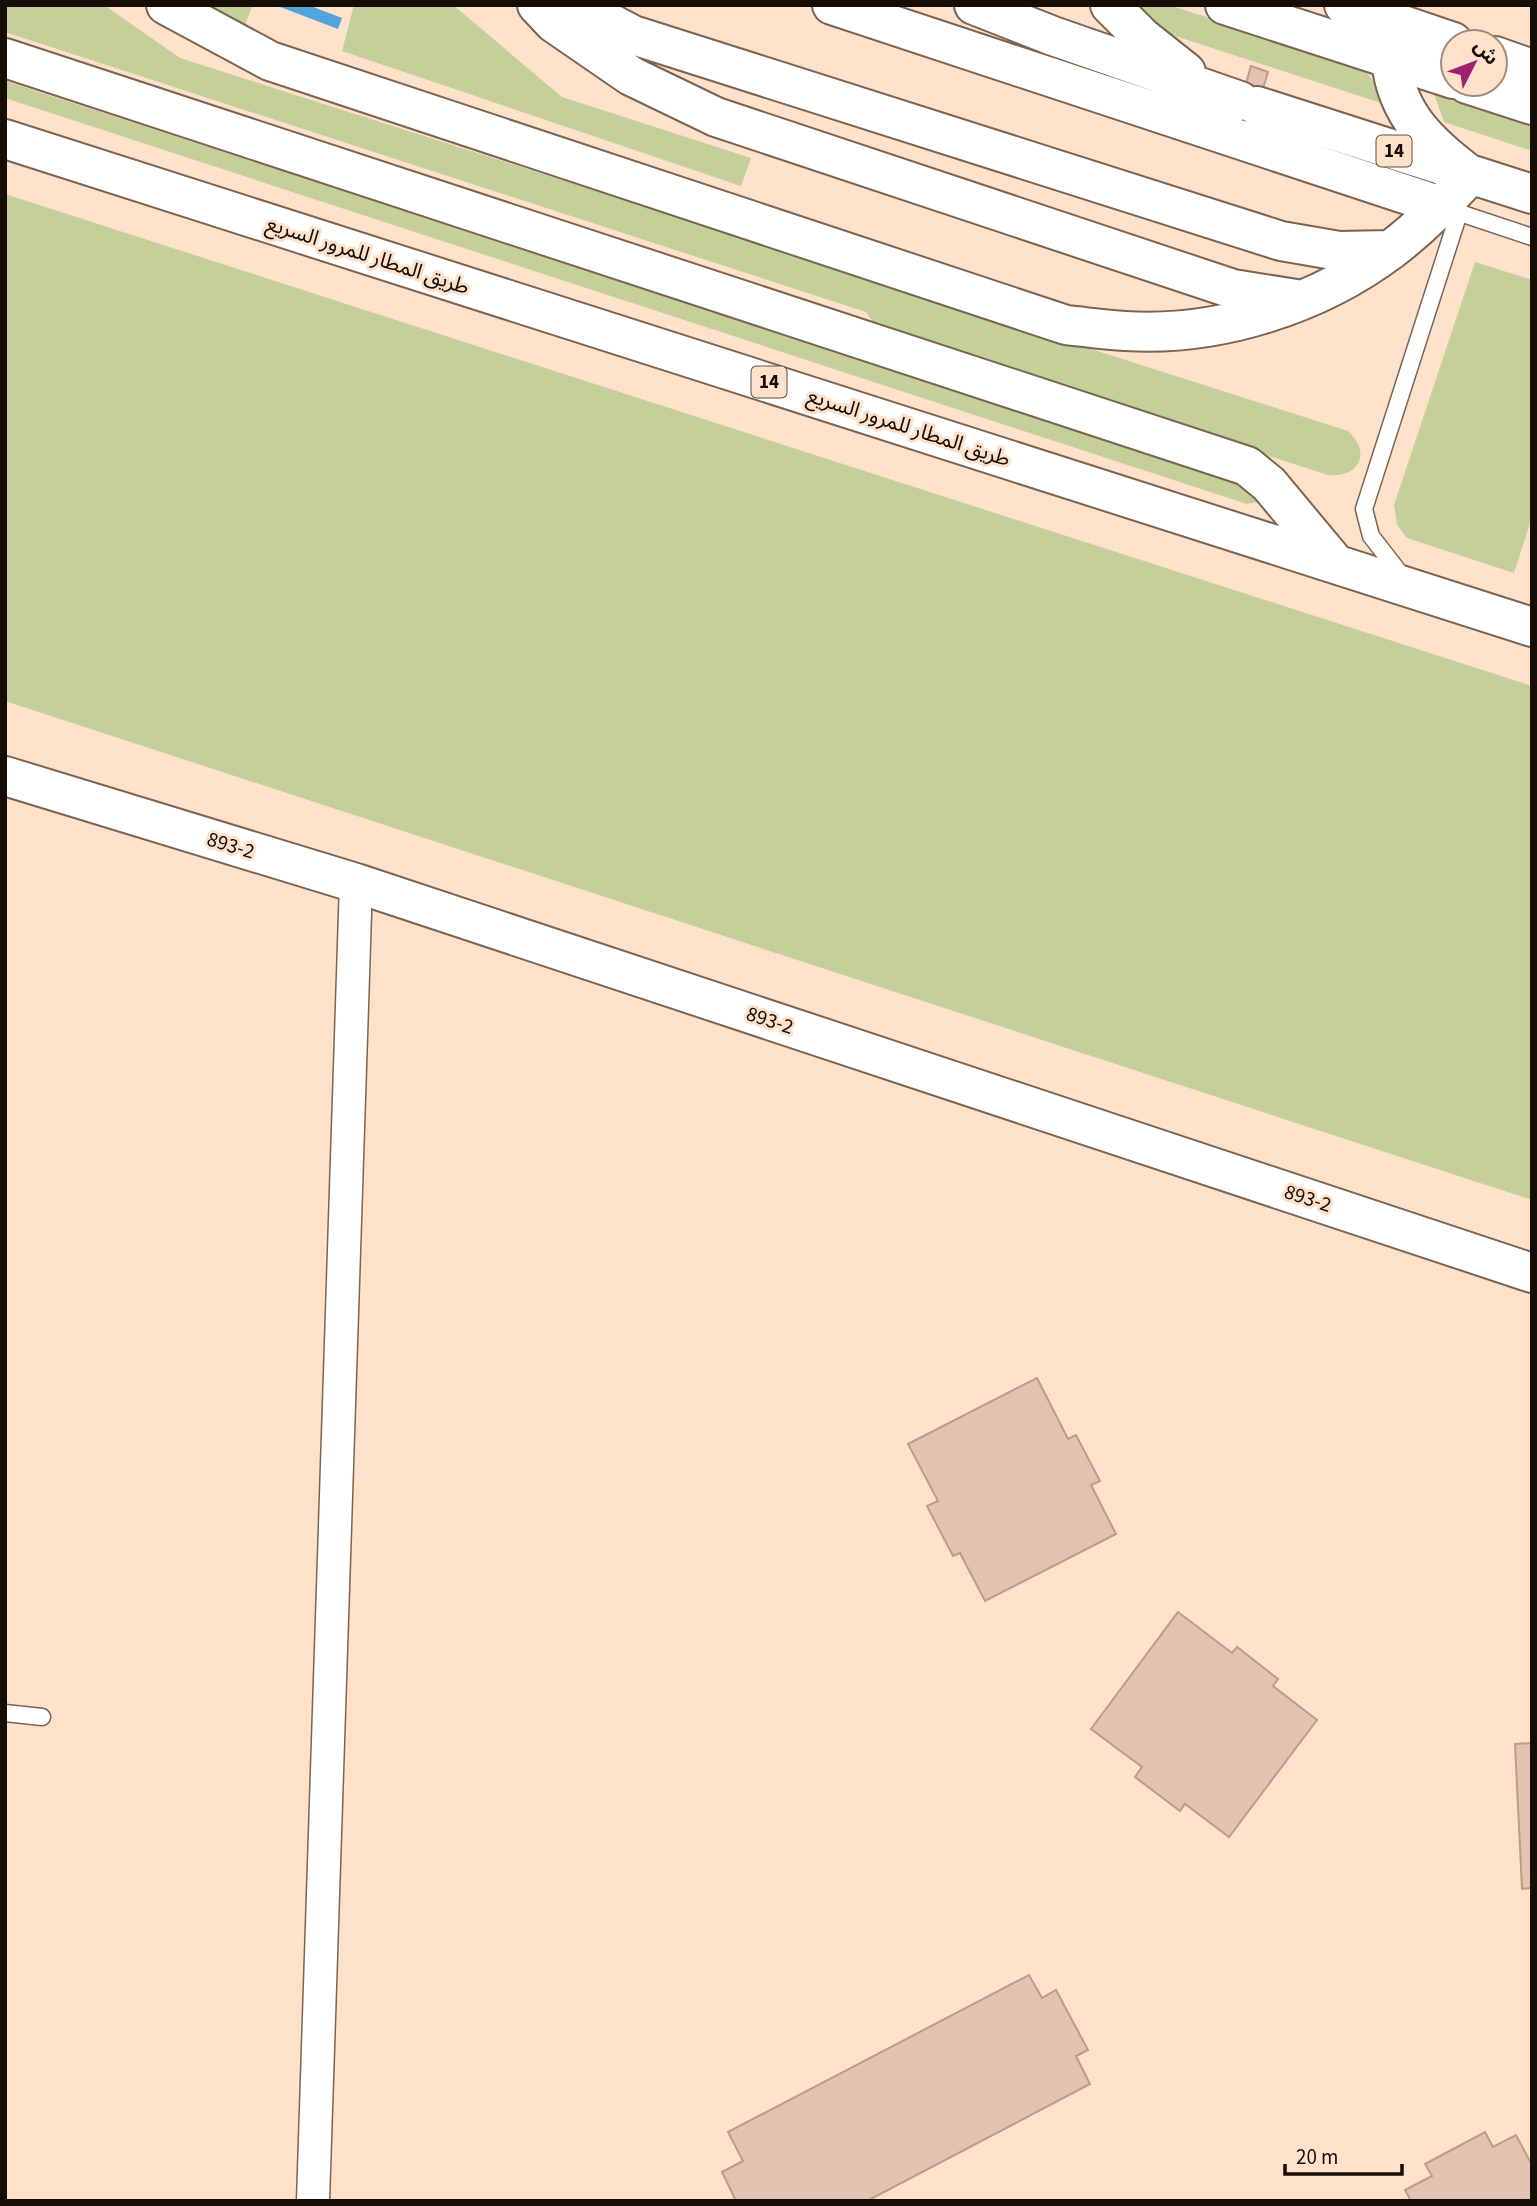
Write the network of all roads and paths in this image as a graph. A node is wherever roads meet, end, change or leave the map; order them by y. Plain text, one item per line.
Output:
1 (166, 5) edge
2 (537, 5) edge
3 (576, 5) edge
4 (832, 5) edge
5 (974, 5) edge
6 (1110, 5) edge
7 (1225, 5) edge
8 (1344, 5) edge
9 (1395, 29) edge
10 (1439, 39) edge
11 (5, 58) edge
12 (1509, 61) edge
13 (1439, 67) edge
14 (1532, 69) edge
15 (1509, 98) edge
16 (1243, 101) junction
17 (1532, 105) edge
18 (5, 139) edge
19 (1470, 176) junction
20 (1532, 194) edge
21 (1450, 210) junction
22 (1532, 237) edge
23 (1391, 250) junction
24 (1302, 300) junction
25 (1334, 562) junction
26 (1410, 586) junction
27 (1532, 626) edge
28 (5, 776) edge
29 (356, 883) junction
30 (1532, 1273) edge
31 (5, 1713) edge
32 (42, 1717) dead end
33 (313, 2201) edge

1 - 24 main road
2 - 24 main road
3 - 23 main road
4 - 21 main road
5 - 16 main road, 14
6 - 16 main road
7 - 9 main road
8 - 9 main road
9 - 10 main road
9 - 13 main road
9 - 19 main road
11 - 25 main road
12 - 14 main road
15 - 17 main road
16 - 19 main road, 14
18 - 25 main road, طريق المطار للمرور السريع / 14
19 - 20 main road, 14
19 - 21 main road
21 - 22 lane
21 - 23 main road
21 - 26 lane
23 - 24 main road
25 - 26 main road, طريق المطار للمرور السريع / 14
26 - 27 main road, طريق المطار للمرور السريع / 14
28 - 29 main road, 893-2
29 - 30 main road, 893-2
29 - 33 street
31 - 32 lane

